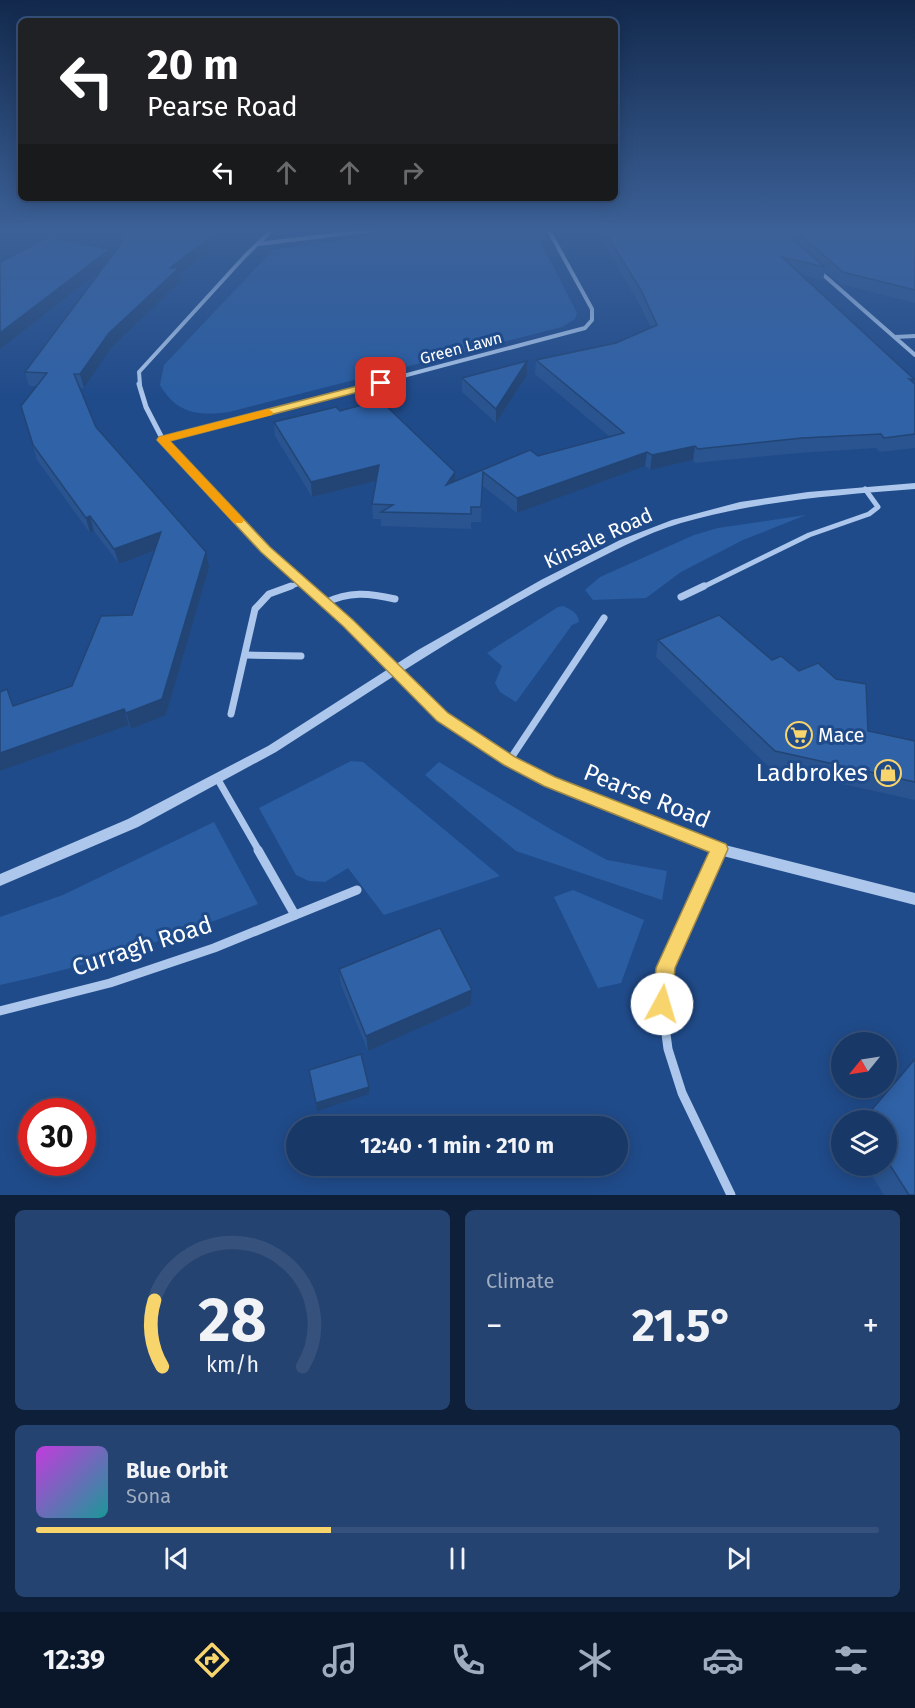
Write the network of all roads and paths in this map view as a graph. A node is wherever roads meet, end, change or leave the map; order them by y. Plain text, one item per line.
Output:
1 (219, 285) edge
2 (579, 285) edge
3 (835, 285) edge
4 (915, 336) edge
5 (896, 337) junction
6 (915, 355) edge
7 (163, 440) junction
8 (915, 486) edge
9 (865, 489) junction
10 (302, 582) junction
11 (681, 597) dead end
12 (395, 599) dead end
13 (325, 603) junction
14 (604, 618) dead end
15 (246, 655) junction
16 (301, 656) dead end
17 (395, 670) junction
18 (231, 714) dead end
19 (509, 761) junction
20 (217, 778) junction
21 (719, 849) junction
22 (0, 879) edge
23 (357, 890) dead end
24 (915, 899) edge
25 (295, 915) junction
26 (0, 1011) edge
27 (731, 1195) edge

1 - 7 street
2 - 7 street, Green Lawn
3 - 5 street
4 - 5 street
5 - 6 street
7 - 10 street
8 - 9 street, Kinsale Road
9 - 11 street
9 - 17 street, Kinsale Road
10 - 13 street
10 - 15 street
12 - 13 street
13 - 17 street
14 - 19 street
15 - 16 street
15 - 18 street
17 - 19 street, Pearse Road
17 - 20 street, Kinsale Road
19 - 21 street, Pearse Road
20 - 22 street
20 - 25 street
21 - 24 street, Pearse Road
21 - 27 street
23 - 25 street, Curragh Road
25 - 26 street, Curragh Road

